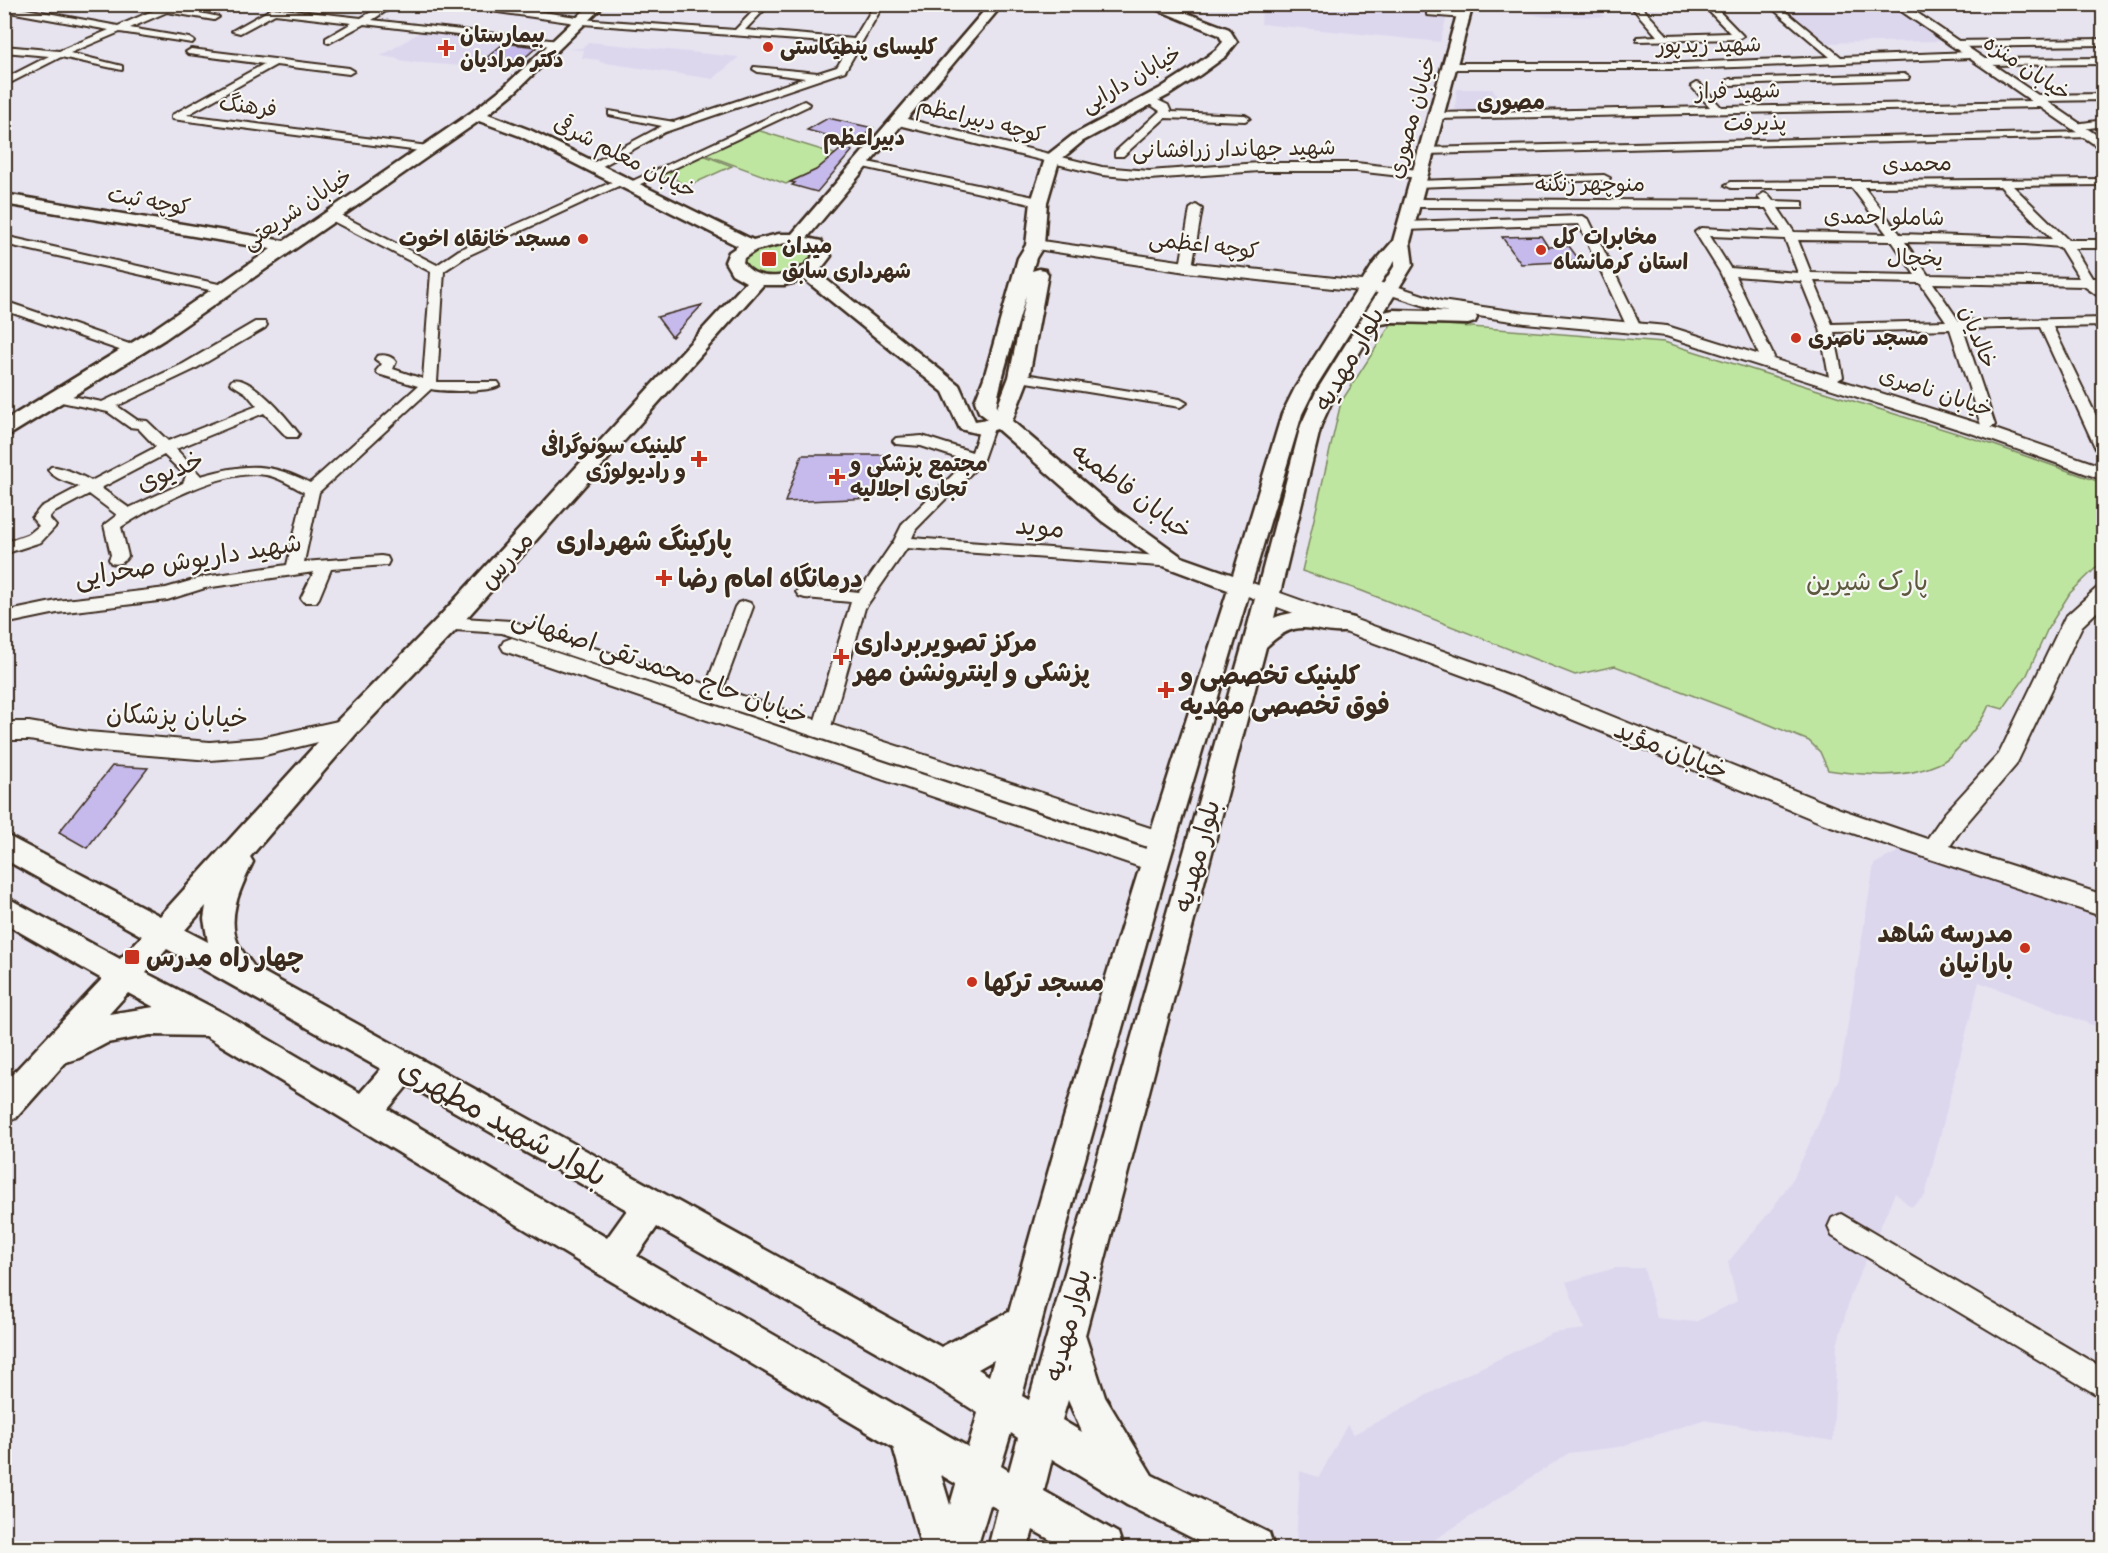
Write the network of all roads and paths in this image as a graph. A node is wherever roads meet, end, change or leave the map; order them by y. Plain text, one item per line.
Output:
1 (53, 4) edge
2 (393, 4) edge
3 (462, 4) edge
4 (599, 4) edge
5 (766, 4) edge
6 (880, 4) edge
7 (997, 4) edge
8 (1180, 4) edge
9 (1633, 4) edge
10 (1706, 4) edge
11 (1771, 4) edge
12 (1896, 4) edge
13 (172, 7) edge
14 (1157, 7) edge
15 (4, 8) edge
16 (1466, 10) edge
17 (30, 13) junction
18 (1430, 13) dead end
19 (214, 17) dead end
20 (13, 19) dead end
21 (362, 21) junction
22 (583, 21) junction
23 (120, 30) junction
24 (237, 31) dead end
25 (737, 33) junction
26 (1665, 38) junction
27 (329, 39) dead end
28 (1640, 39) dead end
29 (858, 42) junction
30 (2103, 42) edge
31 (559, 44) junction
32 (1954, 44) junction
33 (4, 49) edge
34 (60, 54) junction
35 (1975, 59) junction
36 (1839, 60) junction
37 (276, 61) junction
38 (2103, 61) edge
39 (1449, 66) junction
40 (118, 69) dead end
41 (758, 69) dead end
42 (349, 71) dead end
43 (821, 76) junction
44 (1904, 77) dead end
45 (1730, 82) dead end
46 (4, 83) edge
47 (1696, 86) dead end
48 (510, 89) junction
49 (2103, 97) edge
50 (1149, 99) junction
51 (2037, 101) junction
52 (804, 104) dead end
53 (1719, 111) junction
54 (613, 113) dead end
55 (477, 115) junction
56 (1162, 115) junction
57 (1436, 116) junction
58 (1245, 118) dead end
59 (899, 121) junction
60 (2103, 123) edge
61 (674, 125) junction
62 (2075, 127) junction
63 (525, 133) junction
64 (2087, 135) junction
65 (2103, 147) edge
66 (428, 149) junction
67 (1424, 151) junction
68 (1119, 154) dead end
69 (1052, 159) junction
70 (863, 164) junction
71 (592, 167) junction
72 (1604, 178) dead end
73 (1417, 179) junction
74 (2103, 182) edge
75 (626, 183) junction
76 (2003, 183) junction
77 (1855, 184) junction
78 (1731, 185) dead end
79 (1755, 185) junction
80 (4, 199) edge
81 (1040, 202) junction
82 (1411, 203) junction
83 (1768, 204) junction
84 (1798, 205) dead end
85 (1196, 209) dead end
86 (4, 210) edge
87 (49, 212) junction
88 (331, 215) junction
89 (1403, 234) junction
90 (223, 236) junction
91 (1790, 236) junction
92 (797, 239) junction
93 (1897, 239) junction
94 (4, 240) edge
95 (2065, 244) junction
96 (2103, 244) edge
97 (750, 245) junction
98 (1035, 245) junction
99 (207, 246) junction
100 (278, 250) junction
101 (1186, 267) junction
102 (438, 270) junction
103 (1726, 272) junction
104 (807, 273) junction
105 (1806, 277) junction
106 (758, 280) junction
107 (1925, 280) junction
108 (2088, 282) junction
109 (2103, 282) edge
110 (223, 290) junction
111 (1377, 292) junction
112 (2103, 296) edge
113 (4, 305) edge
114 (1468, 318) junction
115 (1525, 318) junction
116 (1371, 321) junction
117 (2044, 322) junction
118 (2103, 322) edge
119 (260, 325) dead end
120 (1954, 325) junction
121 (1634, 327) junction
122 (1827, 328) junction
123 (134, 350) junction
124 (382, 359) dead end
125 (1762, 359) junction
126 (1836, 377) junction
127 (1017, 382) junction
128 (237, 383) dead end
129 (430, 383) junction
130 (991, 384) junction
131 (493, 385) dead end
132 (1305, 388) junction
133 (1326, 392) junction
134 (57, 397) junction
135 (1180, 403) dead end
136 (103, 406) junction
137 (266, 407) junction
138 (997, 422) junction
139 (1988, 424) junction
140 (4, 430) edge
141 (292, 434) dead end
142 (901, 441) dead end
143 (167, 448) junction
144 (2103, 449) edge
145 (977, 459) junction
146 (2103, 463) edge
147 (56, 470) dead end
148 (2103, 474) edge
149 (216, 476) junction
150 (190, 485) junction
151 (90, 487) junction
152 (312, 490) junction
153 (213, 496) dead end
154 (128, 515) junction
155 (902, 542) junction
156 (4, 549) edge
157 (117, 559) dead end
158 (381, 561) dead end
159 (1174, 562) junction
160 (325, 565) junction
161 (294, 569) junction
162 (1244, 590) junction
163 (805, 592) dead end
164 (2103, 593) edge
165 (310, 598) dead end
166 (864, 598) junction
167 (744, 607) dead end
168 (4, 618) edge
169 (447, 624) junction
170 (1345, 624) junction
171 (1256, 644) junction
172 (712, 694) junction
173 (346, 727) junction
174 (821, 730) junction
175 (4, 731) edge
176 (251, 837) junction
177 (4, 846) edge
178 (1147, 848) junction
179 (1933, 851) junction
180 (2103, 906) edge
181 (4, 908) edge
182 (164, 933) junction
183 (124, 976) junction
184 (245, 978) junction
185 (214, 1024) junction
186 (404, 1066) junction
187 (38, 1070) junction
188 (4, 1107) edge
189 (364, 1113) junction
190 (652, 1205) junction
191 (1841, 1227) dead end
192 (612, 1261) junction
193 (1024, 1324) junction
194 (1066, 1331) junction
195 (941, 1368) junction
196 (2103, 1385) edge
197 (999, 1403) junction
198 (1040, 1428) junction
199 (909, 1435) junction
200 (978, 1475) junction
201 (1141, 1491) junction
202 (1021, 1499) junction
203 (942, 1548) edge
204 (957, 1548) edge
205 (1008, 1548) edge
206 (1103, 1548) edge
207 (1254, 1548) edge

1 - 17 street
2 - 21 street
3 - 22 street
4 - 22 main road, خیابان شریعتی
5 - 25 street
6 - 29 street
7 - 59 main road
8 - 14 street
9 - 26 street
10 - 26 street
11 - 36 street
12 - 32 street, خیابان منزه
13 - 19 street
13 - 23 street
14 - 50 main road, خیابان دارایی
15 - 17 street
16 - 18 street
16 - 39 main road, خیابان مصوری
17 - 20 street
17 - 23 street
21 - 24 street
21 - 27 street
21 - 31 street
22 - 25 street
22 - 31 main road, خیابان شریعتی
23 - 34 street
23 - 37 street
25 - 29 street
26 - 28 street
29 - 43 street
30 - 32 street
31 - 48 main road, خیابان شریعتی
32 - 35 street, خیابان منزه
33 - 34 street
34 - 40 street
34 - 46 street
35 - 36 street, شهید زیدپور
35 - 38 street, شهید زیدپور
35 - 51 street, خیابان منزه
36 - 39 street, شهید زیدپور
37 - 42 street
37 - 66 street, فرهنگ
39 - 57 main road, خیابان مصوری
41 - 43 street
43 - 61 street
44 - 45 street
47 - 53 street
48 - 55 main road, خیابان شریعتی
48 - 63 main road
49 - 51 street, شهید فراز
50 - 56 street
50 - 69 main road, خیابان دارایی
51 - 53 street, شهید فراز
51 - 62 street, خیابان منزه
52 - 75 street
53 - 57 street, شهید فراز
54 - 61 street
55 - 63 main road, خیابان معلم شرقی
55 - 66 main road, خیابان شریعتی
56 - 58 street
56 - 68 street
57 - 67 main road, خیابان مصوری
59 - 69 street, کوچه دبیراعظم
59 - 70 main road
60 - 62 street
61 - 71 street
62 - 64 street, خیابان منزه
63 - 71 main road, خیابان معلم شرقی
64 - 65 street, خیابان منزه
64 - 67 street, پذیرفت
66 - 88 main road, خیابان شریعتی
67 - 73 main road, خیابان مصوری
69 - 73 street, شهید جهاندار زرافشانی
69 - 81 main road
70 - 81 street
70 - 92 main road
71 - 75 main road, خیابان معلم شرقی
72 - 73 street
73 - 82 main road, خیابان مصوری
74 - 76 street, محمدی
75 - 97 main road, خیابان معلم شرقی
75 - 102 street
76 - 77 street, محمدی
76 - 95 street
77 - 79 street, محمدی
77 - 93 street, خالدیان
78 - 79 street, محمدی
79 - 83 street
80 - 87 main road, کوچه ثبت
81 - 98 main road
82 - 83 street, منوچهر زنگنه
82 - 89 main road, خیابان مصوری
83 - 84 street, منوچهر زنگنه
83 - 91 street
85 - 101 street
86 - 87 main road, کوچه ثبت
87 - 90 main road, کوچه ثبت
87 - 99 main road, کوچه ثبت
88 - 100 main road, خیابان شریعتی
88 - 102 street
89 - 111 main road, خیابان مصوری
89 - 121 street
90 - 99 main road
90 - 100 main road, کوچه ثبت
91 - 93 street, شاملو احمدی
91 - 103 street, شاملو احمدی
91 - 105 street
92 - 97 main road
92 - 104 main road
93 - 95 street, شاملو احمدی
93 - 107 street, خالدیان
94 - 110 street
95 - 96 street, شاملو احمدی
95 - 108 street
97 - 106 main road
98 - 101 street, کوچه اعظمی
98 - 127 main road
98 - 130 main road
99 - 100 main road, کوچه ثبت
100 - 110 main road, خیابان شریعتی
101 - 111 street, کوچه اعظمی
102 - 129 street
103 - 105 street, یخچال
103 - 125 street
104 - 106 main road
104 - 138 main road
105 - 107 street, یخچال
105 - 122 street
106 - 169 main road, مدرس
107 - 108 street, یخچال
107 - 120 street, خالدیان
108 - 109 street, یخچال
108 - 112 street
110 - 123 main road, خیابان شریعتی
111 - 114 street, خیابان ناصری
111 - 115 street, خیابان ناصری
111 - 116 main road, بلوار مهدیه
111 - 132 main road, بلوار مهدیه
113 - 123 street
114 - 115 street, خیابان ناصری
114 - 116 main road
115 - 121 street, خیابان ناصری
116 - 133 main road, بلوار مهدیه
117 - 118 street
117 - 120 street
117 - 144 street
119 - 136 street
120 - 122 street
120 - 139 street, خالدیان
121 - 125 street, خیابان ناصری
122 - 126 street
123 - 134 main road, خیابان شریعتی
124 - 129 street
125 - 126 street, خیابان ناصری
125 - 148 street, خیابان ناصری
126 - 139 street, خیابان ناصری
127 - 130 main road
127 - 135 street
127 - 138 main road
128 - 137 street
129 - 131 street
129 - 152 street
130 - 138 main road
132 - 133 main road
132 - 162 main road, بلوار مهدیه
133 - 162 main road, بلوار مهدیه
134 - 136 street
134 - 140 main road, خیابان شریعتی
136 - 143 street
137 - 141 street
137 - 143 street
138 - 145 street
138 - 159 main road, خیابان فاطمیه
139 - 146 street, خیابان ناصری
142 - 145 street
143 - 150 street
143 - 151 street
145 - 155 street
147 - 151 street, خدیوی
149 - 150 street, خدیوی
149 - 152 street, خدیوی
149 - 153 street
150 - 154 street, خدیوی
151 - 154 street, خدیوی
151 - 156 street
152 - 161 street
154 - 157 street
155 - 159 street, موید
155 - 166 street
158 - 160 street, شهید داریوش صحرایی
159 - 162 main road, خیابان فاطمیه
160 - 161 street, شهید داریوش صحرایی
160 - 165 street
161 - 168 street, شهید داریوش صحرایی
162 - 170 street, خیابان مؤید
162 - 171 main road, بلوار مهدیه
162 - 178 main road, بلوار مهدیه
163 - 166 street
164 - 179 street
166 - 174 street
167 - 172 street
169 - 172 street, خیابان حاج محمدتقی اصفهانی
169 - 173 main road, مدرس
169 - 178 street, خیابان حاج محمدتقی اصفهانی
170 - 171 main road
170 - 179 street, خیابان مؤید
171 - 194 main road, بلوار مهدیه
172 - 174 street, خیابان حاج محمدتقی اصفهانی
173 - 175 street, خیابان پزشکان
173 - 176 main road, مدرس
174 - 178 street, خیابان حاج محمدتقی اصفهانی
176 - 182 main road
176 - 184 main road
177 - 182 main road, بلوار شهید مطهری
178 - 193 main road, بلوار مهدیه
179 - 180 street, خیابان مؤید
181 - 183 main road
182 - 183 main road
182 - 184 main road, بلوار شهید مطهری
183 - 185 main road
183 - 187 main road
184 - 186 main road, بلوار شهید مطهری
185 - 187 main road
185 - 189 main road
186 - 189 main road
186 - 190 main road, بلوار شهید مطهری
187 - 188 main road
189 - 192 main road
190 - 192 main road
190 - 195 main road, بلوار شهید مطهری
191 - 196 street
192 - 199 main road
193 - 195 main road
193 - 197 main road, بلوار مهدیه
194 - 198 main road, بلوار مهدیه
194 - 201 main road
195 - 197 main road, بلوار شهید مطهری
197 - 198 main road, بلوار شهید مطهری
197 - 200 main road, بلوار مهدیه
198 - 201 main road, بلوار شهید مطهری
198 - 202 main road, بلوار مهدیه
199 - 200 main road
199 - 203 main road
200 - 202 main road
200 - 204 main road, بلوار مهدیه
201 - 207 main road, بلوار شهید مطهری
202 - 205 main road, بلوار مهدیه
202 - 206 main road

